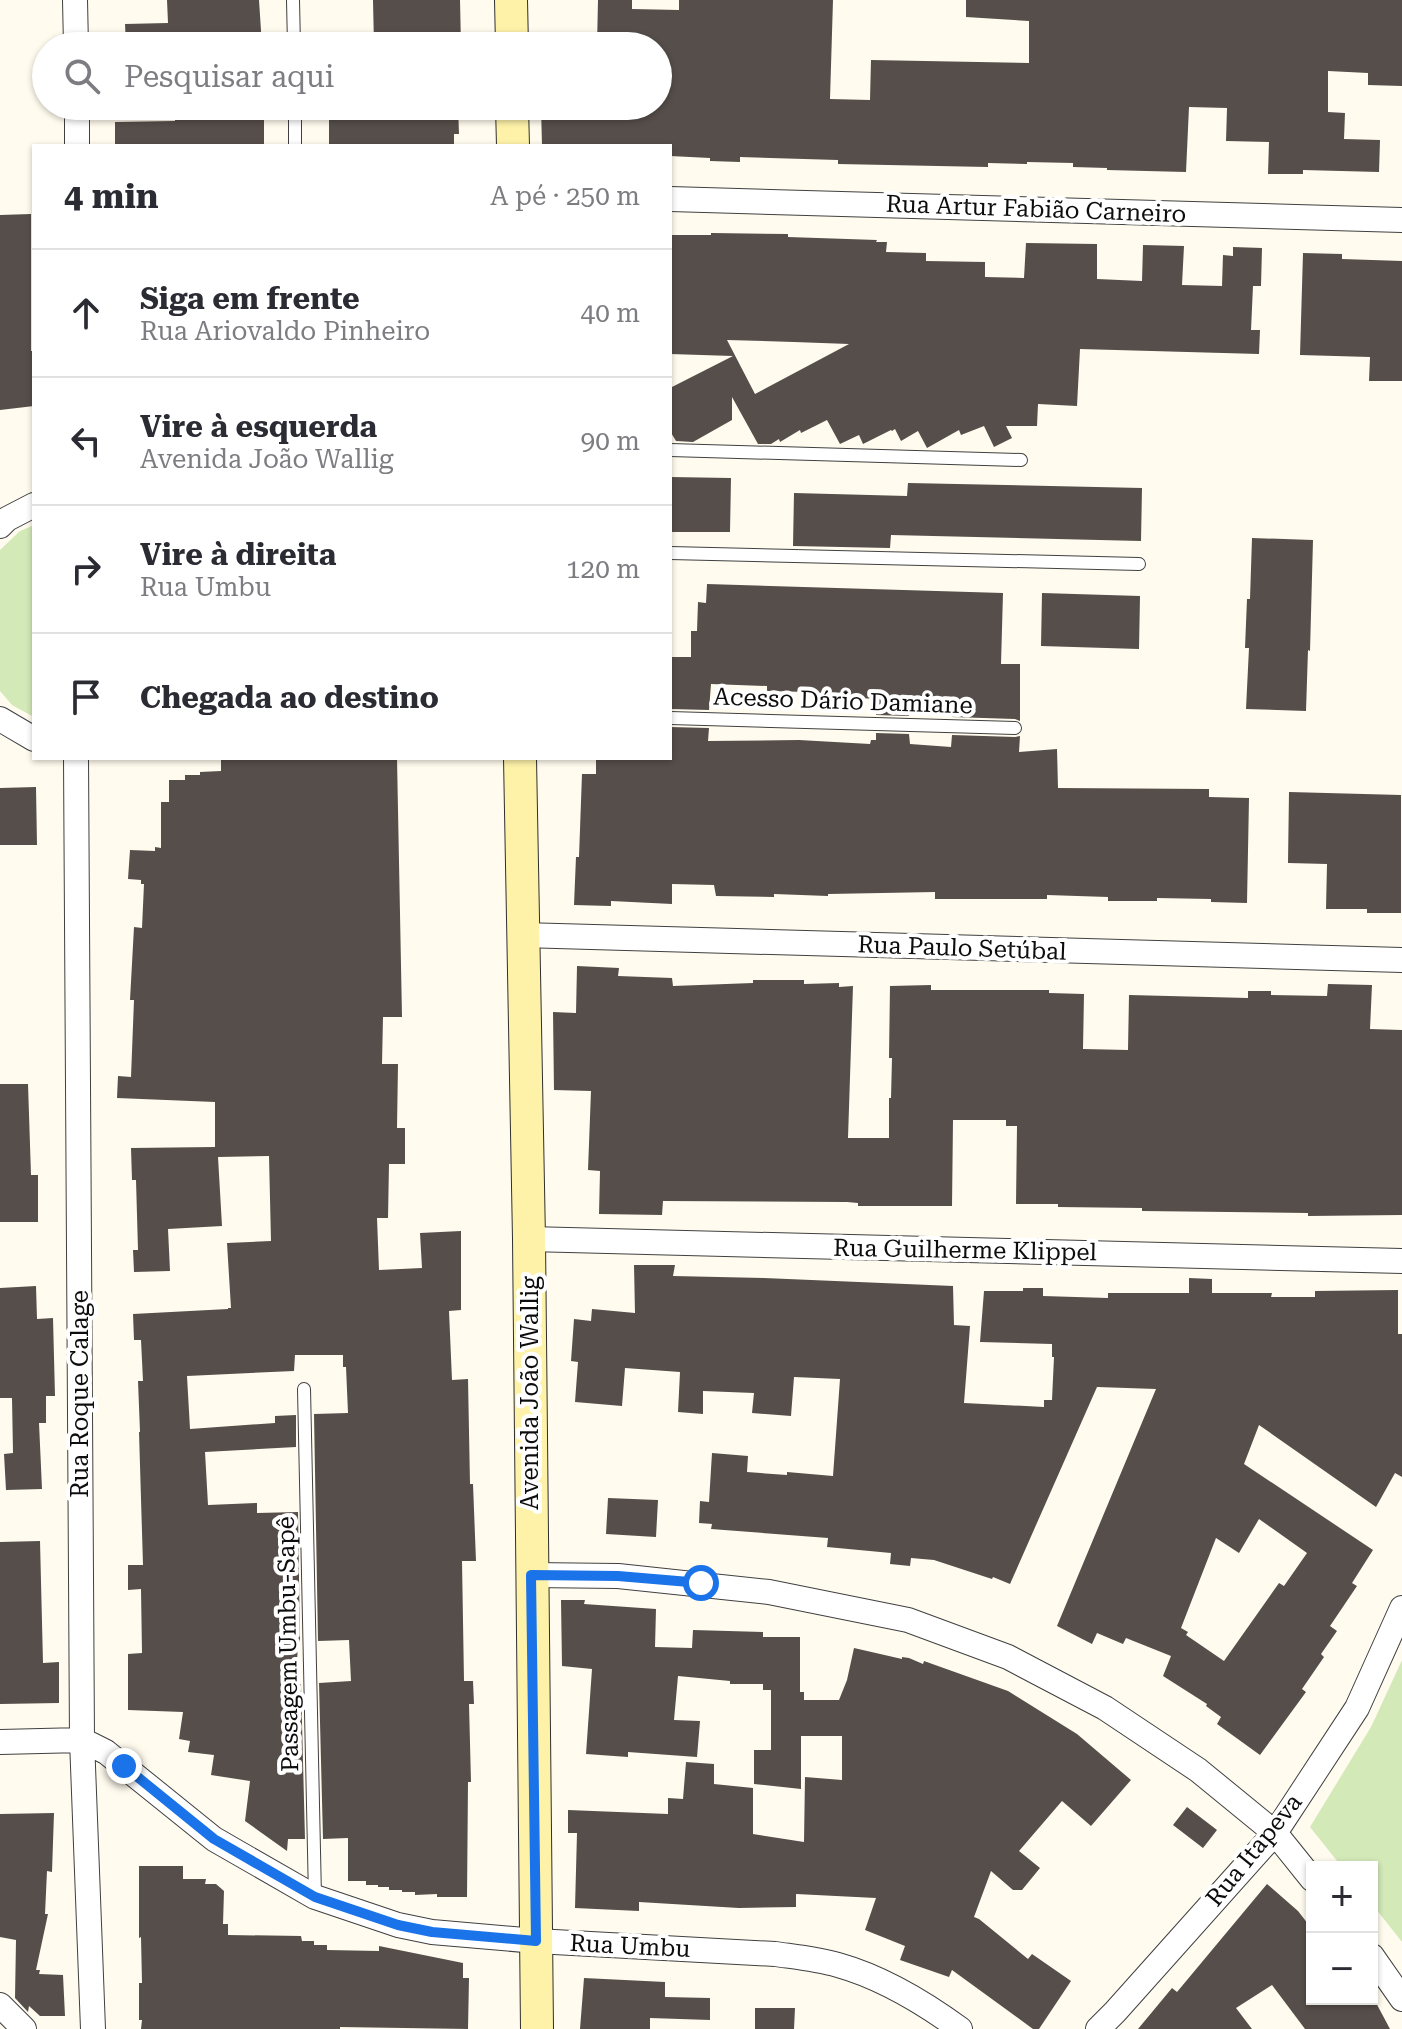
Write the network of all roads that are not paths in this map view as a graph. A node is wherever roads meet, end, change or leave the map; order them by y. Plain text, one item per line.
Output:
1 (75, 0) edge
2 (293, 0) edge
3 (511, 0) edge
4 (76, 32) edge
5 (294, 32) edge
6 (512, 32) edge
7 (77, 120) edge
8 (295, 120) edge
9 (512, 120) edge
10 (77, 144) edge
11 (295, 144) edge
12 (513, 144) edge
13 (672, 199) edge
14 (1402, 220) edge
15 (672, 450) edge
16 (1021, 460) dead end
17 (32, 506) edge
18 (0, 526) edge
19 (672, 553) edge
20 (1139, 564) dead end
21 (672, 718) edge
22 (0, 719) edge
23 (1015, 728) dead end
24 (32, 738) edge
25 (76, 760) edge
26 (520, 760) edge
27 (522, 935) junction
28 (1402, 960) edge
29 (529, 1239) junction
30 (1402, 1261) edge
31 (304, 1389) dead end
32 (531, 1575) junction
33 (1402, 1608) edge
34 (82, 1740) junction
35 (0, 1742) edge
36 (1275, 1833) junction
37 (1306, 1872) edge
38 (315, 1897) junction
39 (536, 1941) junction
40 (1378, 1965) edge
41 (1402, 1999) edge
42 (0, 2005) edge
43 (24, 2029) edge
44 (93, 2029) edge
45 (537, 2029) edge
46 (960, 2029) edge
47 (1098, 2029) edge

1 - 4 street
2 - 5 lane
3 - 6 main road
7 - 10 street
8 - 11 lane
9 - 12 main road
13 - 14 street, Rua Artur Fabião Carneiro
15 - 16 lane
17 - 18 street
19 - 20 lane
21 - 23 lane, Acesso Dário Damiane
22 - 24 street
25 - 34 street, Rua Roque Calage
26 - 27 main road, Avenida João Wallig
27 - 28 street, Rua Paulo Setúbal
27 - 29 main road, Avenida João Wallig
29 - 30 street, Rua Guilherme Klippel
29 - 32 main road, Avenida João Wallig
31 - 38 lane, Passagem Umbu-Sapê
32 - 36 street
32 - 39 main road, Avenida João Wallig
33 - 36 street, Rua Itapeva
34 - 35 street
34 - 38 street, Rua Umbu
34 - 44 street, Rua Roque Calage
36 - 37 street
36 - 47 street, Rua Itapeva
38 - 39 street, Rua Umbu
39 - 45 main road, Avenida João Wallig
39 - 46 street, Rua Umbu
40 - 41 street
42 - 43 street

